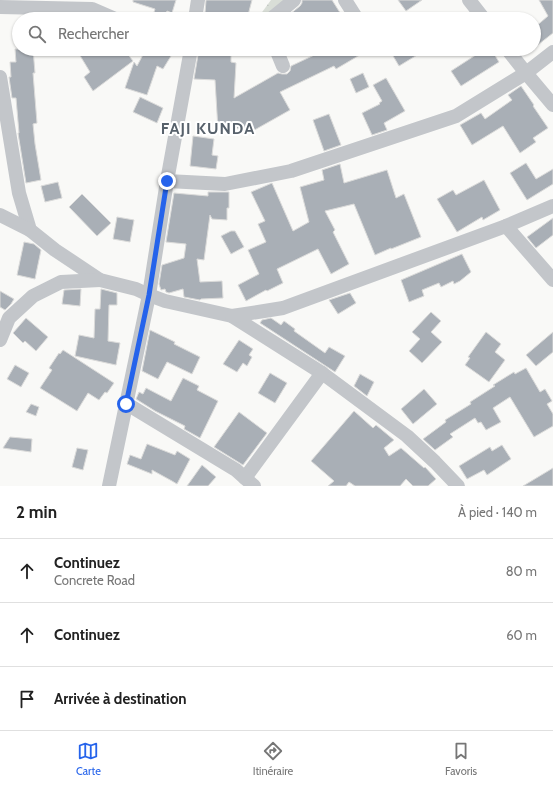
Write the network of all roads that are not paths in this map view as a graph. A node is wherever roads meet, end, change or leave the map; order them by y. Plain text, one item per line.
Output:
1 (198, 0) edge
2 (294, 0) edge
3 (345, 0) edge
4 (475, 2) edge
5 (0, 7) edge
6 (99, 12) edge
7 (196, 12) edge
8 (279, 12) edge
9 (353, 12) edge
10 (480, 12) edge
11 (553, 52) edge
12 (187, 56) edge
13 (279, 56) edge
14 (513, 56) edge
15 (283, 66) dead end
16 (526, 73) junction
17 (0, 77) edge
18 (553, 105) edge
19 (167, 181) junction
20 (553, 206) edge
21 (0, 215) edge
22 (506, 226) junction
23 (30, 230) junction
24 (100, 280) junction
25 (553, 280) edge
26 (149, 295) junction
27 (232, 316) junction
28 (0, 340) edge
29 (322, 373) junction
30 (126, 404) junction
31 (249, 482) edge
32 (109, 486) edge
33 (458, 486) edge

1 - 7 street
2 - 8 street
3 - 9 street
4 - 10 street
5 - 6 street
11 - 16 street
12 - 19 street
13 - 15 street
14 - 16 street
16 - 18 street
16 - 19 street
17 - 23 street
19 - 26 street
20 - 22 street
21 - 23 street
22 - 25 street
22 - 27 street
23 - 24 street
24 - 26 street
24 - 28 street
26 - 27 street
26 - 30 street
27 - 29 street
29 - 31 street
29 - 33 street
30 - 31 street
30 - 32 street

